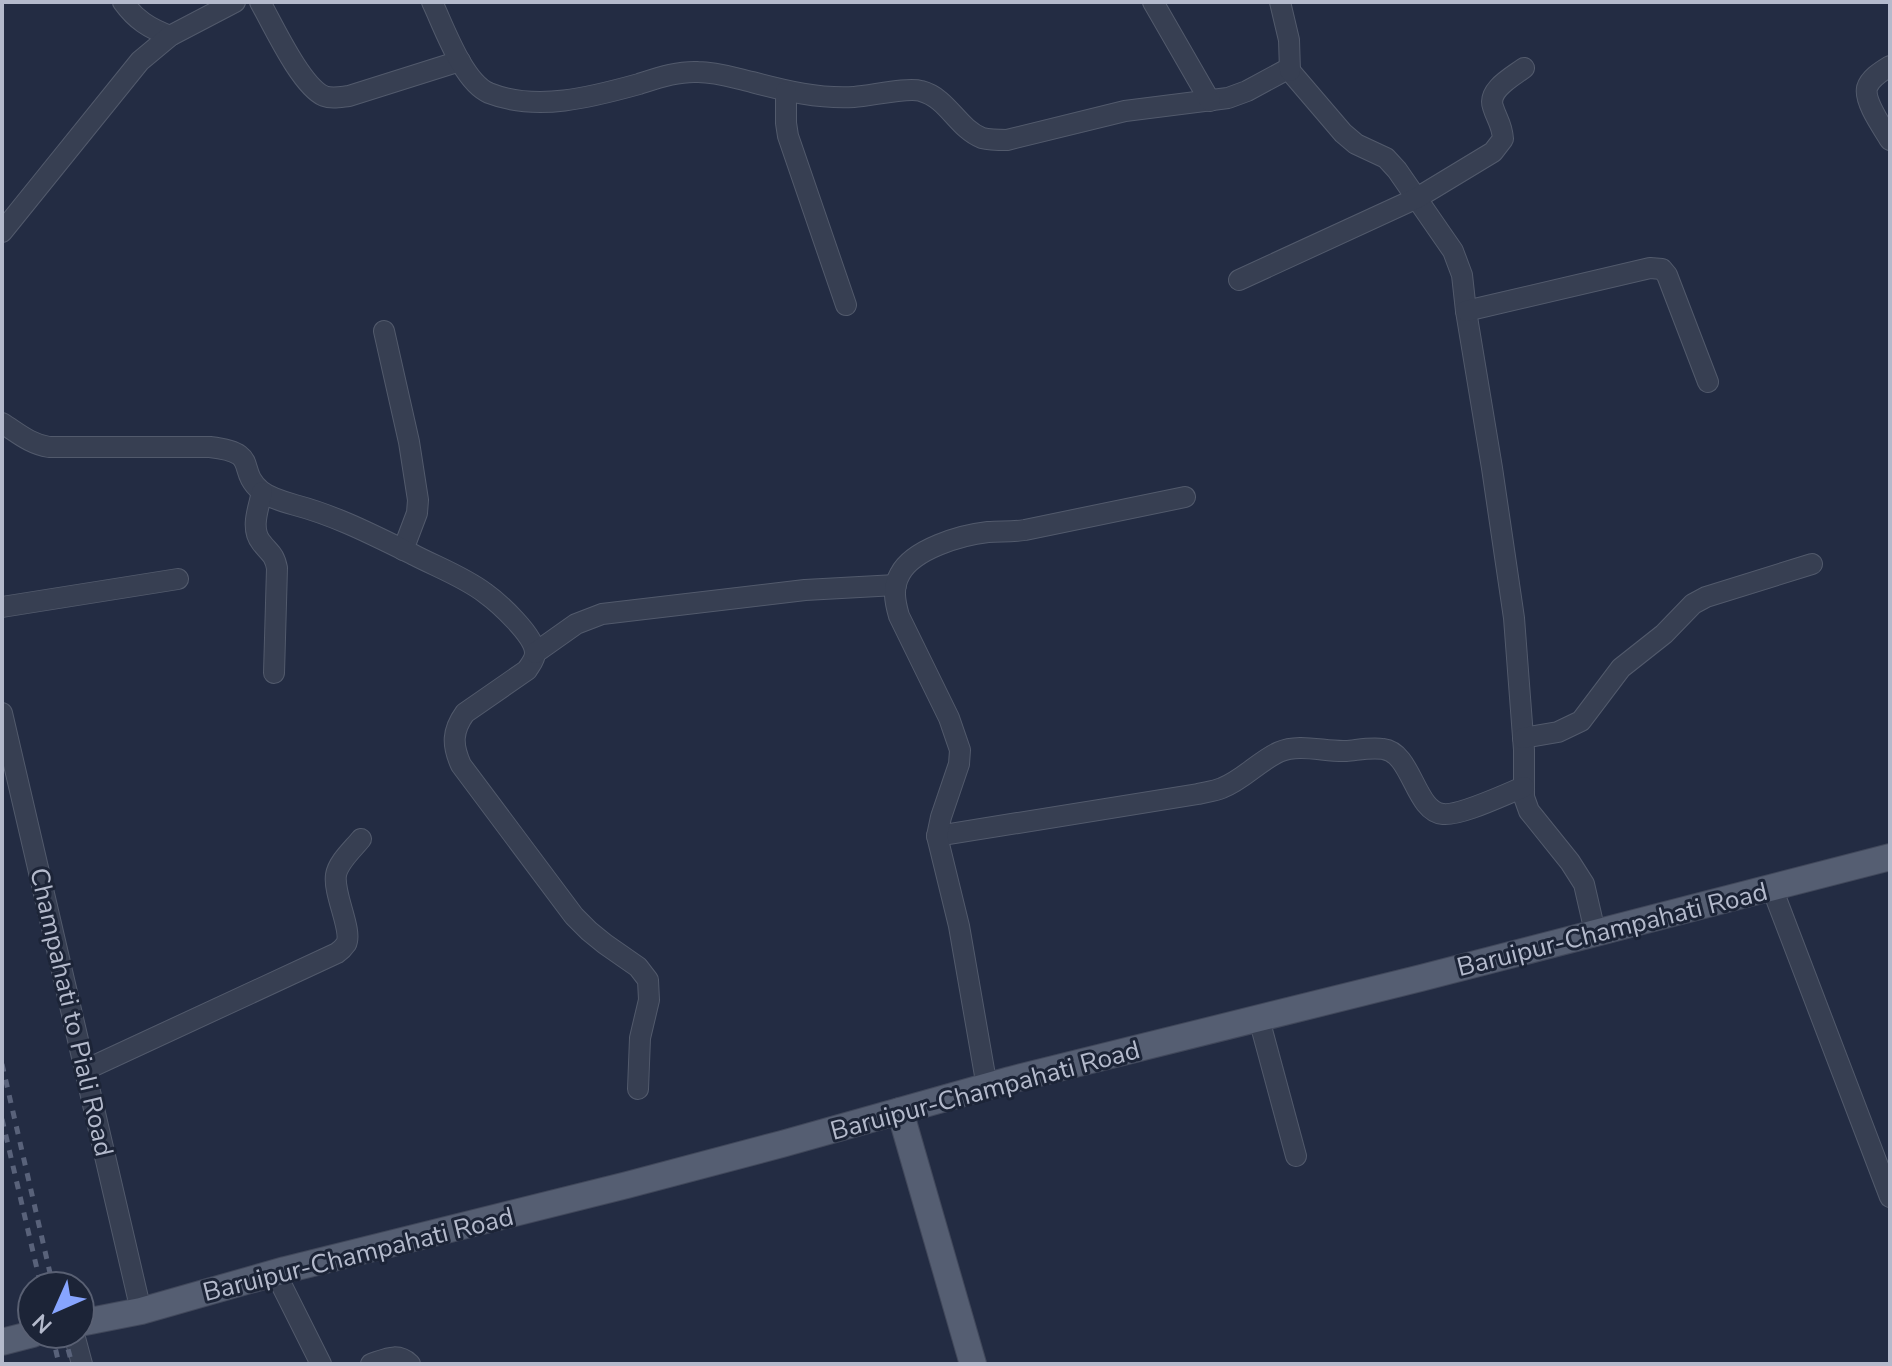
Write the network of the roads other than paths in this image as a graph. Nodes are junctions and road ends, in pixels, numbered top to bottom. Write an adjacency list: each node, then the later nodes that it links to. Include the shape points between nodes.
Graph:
1 (123, 2): 7 (street, via 144,25)
2 (235, 2): 7 (street)
3 (260, 2): 8 (street, via 304,78 332,98)
4 (1153, 2): 13 (street)
5 (1280, 2): 11 (street)
6 (440, 5): 8 (street)
7 (170, 36): 16 (street, via 140,61)
8 (460, 61): 12 (street, via 488,92 524,101 561,101 698,72)
9 (1890, 66): 14 (street, via 1867,88)
10 (1524, 68): 15 (street, via 1492,99 1503,127 1500,144)
11 (1290, 71): 13 (street); 15 (street, via 1343,133 1386,158)
12 (786, 91): 13 (street, via 853,97 916,89 932,94 970,131 990,140 1125,111); 18 (street, via 788,136)
13 (1210, 101)
14 (1890, 140)
15 (1417, 198): 17 (street); 19 (street, via 1453,251)
16 (2, 232)
17 (1239, 280)
18 (846, 305)
19 (1466, 311): 21 (street, via 1662,269); 33 (street, via 1514,618)
20 (384, 331): 25 (street, via 418,500)
21 (1708, 382)
22 (2, 423): 23 (street, via 25,440 49,447 226,449 245,460)
23 (262, 492): 25 (street, via 336,517); 31 (street, via 256,533 277,568)
24 (1185, 497): 28 (street, via 1025,530 960,537 914,558)
25 (403, 550): 30 (street, via 483,591 519,625)
26 (1812, 564): 33 (street, via 1693,604 1621,668 1581,721 1558,732)
27 (178, 579): 29 (street)
28 (896, 585): 30 (street, via 602,614 576,624); 35 (street, via 899,616 960,750)
29 (2, 607)
30 (535, 653): 43 (street, via 527,670 465,713 454,749 574,916 648,980)
31 (274, 673)
32 (2, 713): 41 (street, Champahati to Piali Road)
33 (1523, 738): 34 (street)
34 (1524, 787): 35 (street, via 1445,815 1428,806 1391,750 1292,748 1223,788); 39 (street, via 1529,811 1584,884)
35 (937, 836): 42 (street)
36 (361, 839): 41 (street, via 336,874 348,937 337,953)
37 (1890, 857): 38 (main road, Baruipur-Champahati Road)
38 (1772, 888): 39 (main road, Baruipur-Champahati Road); 46 (street)
39 (1595, 932): 40 (main road, Baruipur-Champahati Road)
40 (1259, 1019): 42 (main road, Baruipur-Champahati Road); 45 (street)
41 (85, 1070): 49 (street, Champahati to Piali Road)
42 (987, 1087): 44 (main road, Baruipur-Champahati Road)
43 (638, 1089)
44 (900, 1111): 48 (main road, Baruipur-Champahati Road); 54 (main road)
45 (1296, 1156)
46 (1883, 1161): 47 (street)
47 (1890, 1197)
48 (275, 1272): 49 (main road, Baruipur-Champahati Road); 51 (street)
49 (141, 1311): 50 (main road, Baruipur-Champahati Road)
50 (96, 1320)
51 (321, 1364)
52 (371, 1364): 53 (street, via 400,1357)
53 (410, 1364)
54 (973, 1364)

